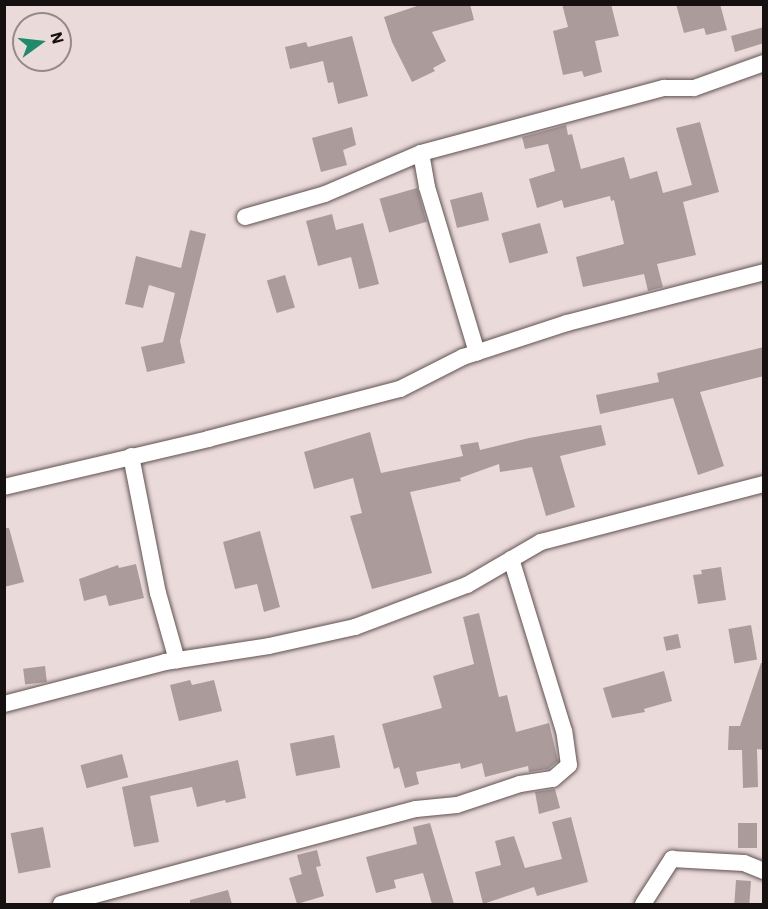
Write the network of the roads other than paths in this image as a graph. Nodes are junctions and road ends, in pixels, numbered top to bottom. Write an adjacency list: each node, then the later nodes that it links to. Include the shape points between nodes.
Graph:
1 (764, 63): 2 (street, via 694,88 664,88)
2 (421, 153): 3 (street, via 325,194); 5 (street, via 427,188)
3 (245, 217)
4 (764, 272): 5 (street, via 567,323)
5 (477, 353): 6 (street, via 400,389)
6 (131, 456): 8 (street); 10 (street, via 158,593)
7 (764, 484): 9 (street, via 541,542)
8 (4, 487)
9 (511, 559): 10 (street, via 467,585 355,627 269,646); 13 (street, via 564,731 569,765 553,779 520,784 457,805 416,809)
10 (177, 660): 11 (street)
11 (4, 704)
12 (764, 871): 14 (street, via 744,863 672,859)
13 (61, 904)
14 (643, 904)

